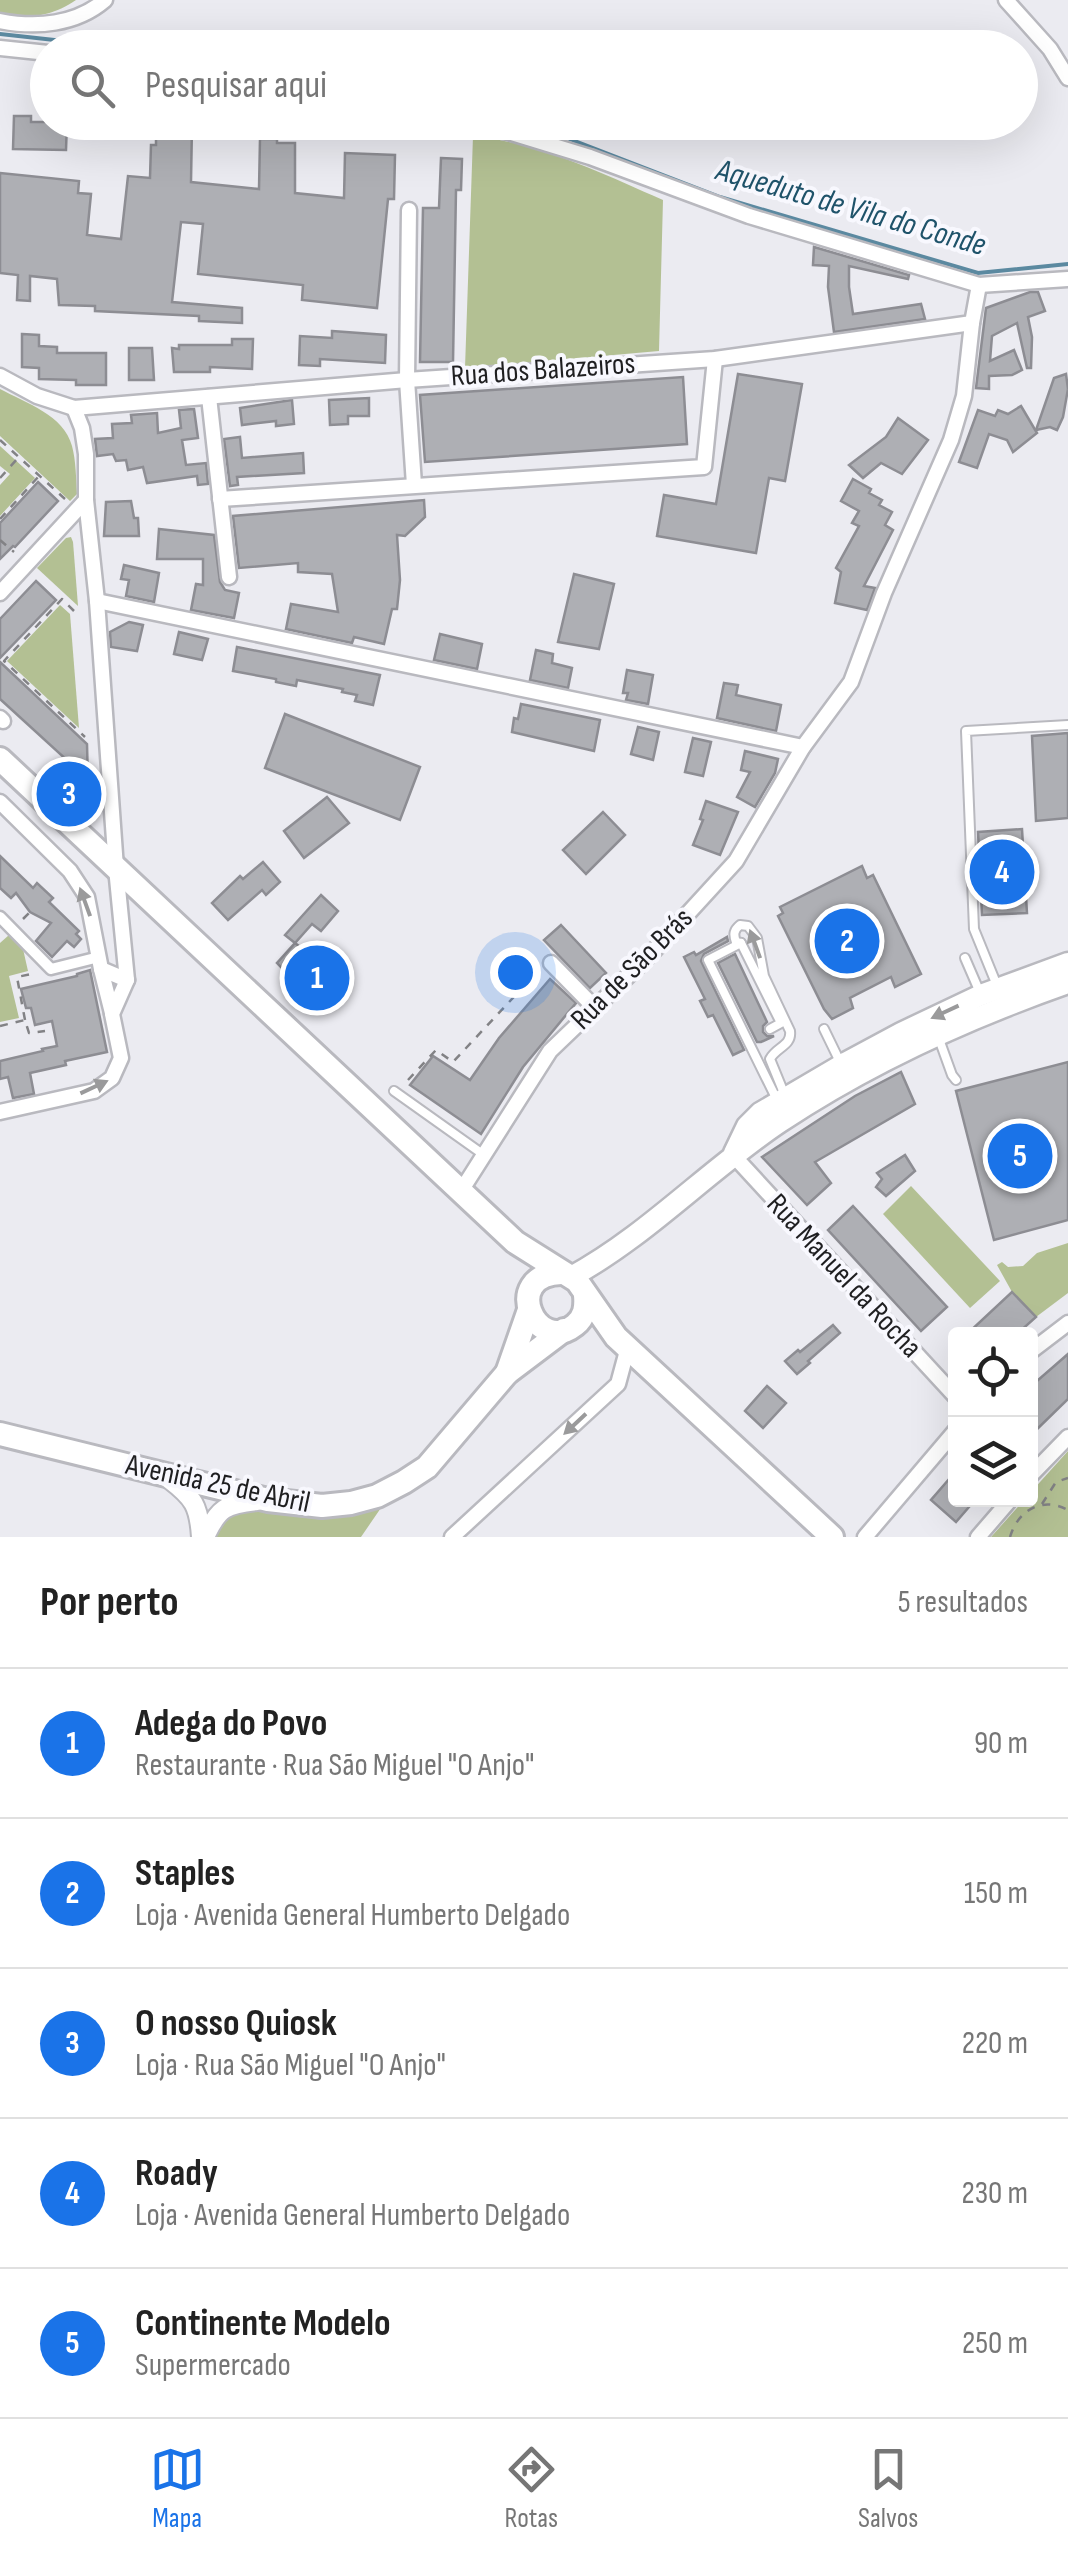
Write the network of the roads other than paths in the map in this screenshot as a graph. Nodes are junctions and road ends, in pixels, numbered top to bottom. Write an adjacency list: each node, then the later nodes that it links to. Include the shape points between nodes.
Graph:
1 (105, 0): 3 (street, via 45,26)
2 (1006, 0): 4 (street)
3 (0, 21)
4 (1033, 30)
5 (1038, 36): 8 (street)
6 (0, 48): 7 (street)
7 (30, 50)
8 (1068, 78)
9 (534, 140): 12 (street, via 749,216)
10 (409, 210): 16 (street)
11 (1068, 279): 12 (street)
12 (979, 285): 13 (street)
13 (972, 323): 14 (street, Rua dos Balazeiros); 26 (street, Rua de São Brás, via 964,396 951,440 851,682)
14 (715, 359): 16 (street, Rua dos Balazeiros); 19 (street, via 704,467)
15 (0, 376): 18 (street)
16 (407, 380): 17 (street, Rua dos Balazeiros); 19 (street)
17 (209, 397): 18 (street, Rua dos Balazeiros); 20 (street)
18 (74, 408): 21 (street, via 86,454)
19 (414, 486): 20 (street)
20 (220, 499): 22 (street)
21 (86, 500): 23 (street); 24 (street)
22 (229, 577)
23 (0, 593)
24 (97, 601): 26 (street); 29 (street)
25 (1068, 725): 40 (lane, via 966,731 974,929)
26 (803, 746): 43 (street, Rua de São Brás, via 736,861)
27 (0, 759): 29 (main road)
28 (0, 802): 33 (street, one-way to 28, via 87,896)
29 (116, 868): 36 (street); 57 (main road)
30 (0, 917): 33 (street, via 51,969)
31 (741, 943): 38 (lane); 42 (lane, via 708,960); 53 (lane, one-way to 31, via 770,1059 790,1031 748,926 735,929)
32 (965, 958): 40 (lane)
33 (100, 963): 36 (street); 44 (street)
34 (1068, 963): 40 (main road)
35 (546, 965): 43 (street)
36 (127, 980): 44 (street)
37 (1068, 982): 48 (main road)
38 (763, 986): 39 (lane); 45 (lane, via 781,1023)
39 (752, 992)
40 (989, 992): 50 (main road, one-way to 50)
41 (740, 998): 42 (lane)
42 (729, 1003): 49 (lane)
43 (596, 1008): 55 (street, Rua de São Brás, via 550,1051)
44 (112, 1014): 54 (street, one-way to 44, via 94,1091 112,1078 121,1058)
45 (770, 1029)
46 (824, 1029): 50 (lane)
47 (758, 1035): 49 (lane)
48 (938, 1035): 51 (lane); 56 (main road, via 796,1112)
49 (747, 1040): 53 (lane)
50 (842, 1066): 53 (main road)
51 (956, 1080)
52 (394, 1091): 55 (lane)
53 (782, 1100): 56 (main road, via 747,1126)
54 (0, 1112)
55 (484, 1155): 57 (street, Rua de São Brás)
56 (733, 1155): 59 (main road); 66 (street, Rua Manuel da Rocha)
57 (461, 1191): 58 (main road)
58 (515, 1242): 59 (main road); 60 (main road)
59 (575, 1284): 60 (main road, via 552,1274 536,1282); 62 (main road, via 584,1312); 63 (main road)
60 (528, 1304): 62 (main road, via 546,1330); 65 (main road, Avenida 25 de Abril)
61 (1067, 1327): 64 (street)
62 (569, 1328): 63 (main road); 65 (main road, Avenida 25 de Abril)
63 (622, 1342): 75 (street, one-way to 75, via 618,1384); 76 (main road)
64 (1038, 1347)
65 (507, 1374): 72 (main road, Avenida 25 de Abril, via 426,1467 404,1482 351,1503)
66 (948, 1388)
67 (0, 1434): 71 (main road, Avenida 25 de Abril)
68 (1068, 1437): 70 (street)
69 (948, 1439): 77 (street)
70 (1038, 1468)
71 (164, 1476): 72 (main road, Avenida 25 de Abril); 74 (street, via 193,1500)
72 (268, 1500): 74 (street, via 222,1510)
73 (1004, 1507): 78 (street)
74 (203, 1537)
75 (452, 1537)
76 (832, 1537)
77 (865, 1537)
78 (978, 1537)

